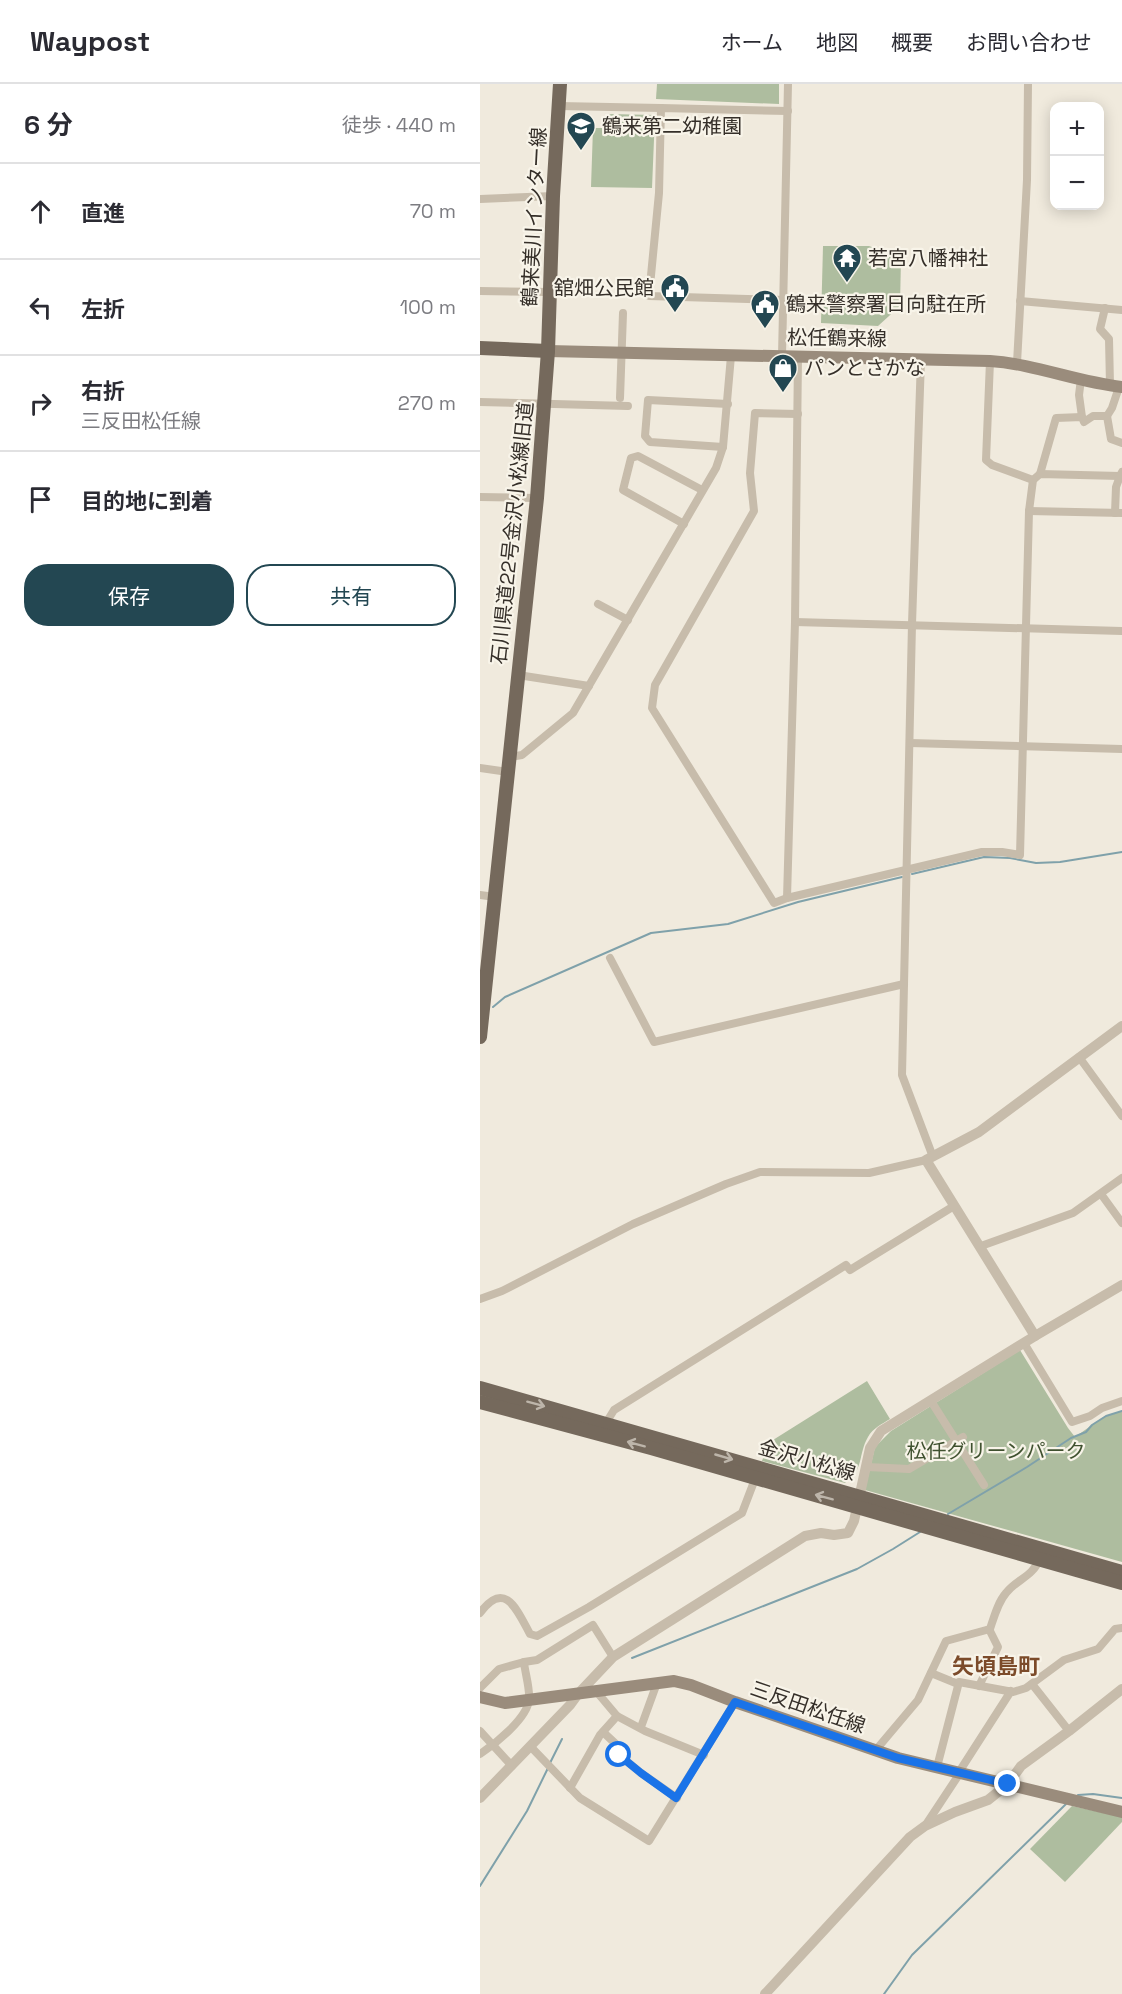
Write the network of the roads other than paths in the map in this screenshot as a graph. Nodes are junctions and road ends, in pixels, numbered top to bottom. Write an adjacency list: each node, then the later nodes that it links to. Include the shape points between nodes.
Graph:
1 (560, 84): 4 (main road, 鶴来美川インター線)
2 (788, 84): 6 (street)
3 (1028, 84): 12 (street)
4 (559, 106): 5 (street); 7 (main road, 鶴来美川インター線)
5 (661, 108): 6 (street); 11 (street, via 659,193 649,296)
6 (788, 111): 11 (street)
7 (553, 196): 8 (street); 10 (main road, 鶴来美川インター線)
8 (480, 199)
9 (480, 291): 10 (street)
10 (550, 292): 17 (main road, 鶴来美川インター線)
11 (783, 300): 20 (street)
12 (1020, 301): 13 (street); 24 (street)
13 (1105, 308): 14 (street); 26 (street, via 1100,329 1109,339)
14 (1122, 310)
15 (623, 313): 18 (street)
16 (480, 348): 17 (main road)
17 (548, 351): 18 (main road, 松任鶴来線); 29 (main road, 石川県道22号金沢小松線旧道)
18 (622, 352): 19 (main road, 松任鶴来線); 27 (street)
19 (731, 356): 20 (main road, 松任鶴来線); 30 (street)
20 (782, 356): 21 (main road, 松任鶴来線)
21 (798, 356): 22 (main road, 松任鶴来線); 32 (street)
22 (921, 359): 23 (main road, 松任鶴来線); 48 (street)
23 (990, 361): 24 (main road, 松任鶴来線); 38 (street, via 986,460)
24 (1017, 363): 25 (main road, 松任鶴来線)
25 (1081, 379): 26 (main road, 松任鶴来線); 34 (street)
26 (1117, 386): 33 (street)
27 (620, 398)
28 (480, 402): 29 (street)
29 (544, 403): 31 (street); 41 (main road, 石川県道22号金沢小松線旧道)
30 (728, 404): 36 (street); 36 (street, via 648,400 645,436 650,442)
31 (628, 406)
32 (798, 414): 47 (street); 62 (street, via 755,413 750,473 754,512 654,685 652,708 774,903)
33 (1107, 416): 34 (street, via 1093,416 1084,422); 35 (street, via 1111,439)
34 (1082, 417): 38 (street, via 1056,418)
35 (1122, 442)
36 (723, 447): 39 (street)
37 (1121, 474): 38 (street); 43 (street, via 1116,487)
38 (1036, 477): 42 (street)
39 (702, 490): 44 (street); 44 (street, via 638,456 631,458 623,490)
40 (480, 497): 41 (street)
41 (537, 498): 51 (main road, 石川県道22号金沢小松線旧道)
42 (1029, 511): 43 (street); 49 (street)
43 (1118, 513)
44 (684, 524): 46 (street)
45 (598, 604): 46 (street)
46 (628, 620): 52 (street)
47 (795, 622): 48 (street); 62 (street)
48 (912, 624): 49 (street); 53 (street)
49 (1026, 629): 50 (street); 54 (street)
50 (1122, 631)
51 (518, 675): 52 (street); 56 (main road, 石川県道22号金沢小松線旧道)
52 (588, 686): 56 (street, via 573,713 522,755)
53 (910, 743): 54 (street); 59 (street)
54 (1024, 747): 55 (street); 59 (street, via 1020,855 982,852)
55 (1122, 749)
56 (510, 757): 58 (main road, 石川県道22号金沢小松線旧道)
57 (480, 768): 58 (street)
58 (508, 772): 61 (main road, 石川県道22号金沢小松線旧道)
59 (908, 868): 62 (street); 64 (street)
60 (480, 895): 61 (street)
61 (495, 897): 66 (main road, 石川県道22号金沢小松線旧道)
62 (787, 898)
63 (610, 958): 64 (street, via 654,1042)
64 (904, 984): 69 (street, via 902,1075)
65 (1122, 1026): 67 (street)
66 (480, 1037)
67 (1080, 1057): 68 (street); 69 (street, via 979,1131)
68 (1122, 1116)
69 (930, 1158): 72 (street); 76 (street, via 869,1173 760,1172 633,1224)
70 (1122, 1178): 71 (street)
71 (1101, 1194): 73 (street); 74 (street, via 1073,1213)
72 (954, 1206): 74 (street); 83 (street, via 850,1270 846,1265 614,1410)
73 (1122, 1223)
74 (981, 1246): 77 (street)
75 (1122, 1285): 77 (street)
76 (480, 1299)
77 (1035, 1336): 78 (street)
78 (1024, 1343): 80 (street); 81 (street, via 1072,1422)
79 (480, 1388): 83 (main road, 金沢小松線, one-way to 83)
80 (930, 1401): 84 (street); 85 (street, via 881,1431 870,1448)
81 (1122, 1401)
82 (480, 1402): 86 (main road, 金沢小松線, one-way to 82)
83 (606, 1423): 88 (main road, 金沢小松線, one-way to 88)
84 (960, 1439): 85 (street, via 909,1469); 87 (street)
85 (867, 1467): 88 (street)
86 (755, 1479): 88 (main road, 金沢小松線, one-way to 86); 92 (street, via 742,1513 537,1636 530,1634 515,1606 506,1598 487,1603)
87 (984, 1485)
88 (858, 1501): 89 (main road, 金沢小松線); 90 (main road, 金沢小松線); 95 (street, via 848,1533 805,1536)
89 (1040, 1558): 91 (main road, 金沢小松線); 93 (street, via 1036,1569 1006,1593)
90 (1122, 1572)
91 (1122, 1583)
92 (480, 1613)
93 (989, 1629): 97 (street, via 946,1641); 101 (street, via 998,1647)
94 (1122, 1629): 100 (street, via 1116,1629 1098,1649 1064,1660)
95 (613, 1657): 96 (street, via 593,1625 537,1660); 106 (street)
96 (524, 1662): 102 (street, via 499,1669); 108 (street)
97 (931, 1673): 99 (street); 117 (street, via 918,1700)
98 (657, 1683): 104 (main road, 三反田松任線); 109 (main road, 三反田松任線, via 691,1685); 111 (street)
99 (958, 1684): 101 (street); 121 (street)
100 (1032, 1684): 105 (street); 113 (street)
101 (979, 1686): 105 (street)
102 (480, 1688)
103 (1122, 1689): 113 (street)
104 (596, 1691): 106 (main road, 三反田松任線); 110 (street)
105 (1011, 1691): 122 (street)
106 (578, 1694): 108 (main road, 三反田松任線); 116 (street)
107 (480, 1697): 108 (main road, 三反田松任線, via 505,1703)
108 (529, 1700): 115 (street, via 522,1716)
109 (735, 1702): 117 (main road, 三反田松任線); 119 (street)
110 (617, 1716): 111 (street); 114 (street)
111 (640, 1727): 119 (street)
112 (480, 1731): 115 (street)
113 (1070, 1731): 123 (street, via 1021,1766)
114 (603, 1732): 124 (street); 126 (street, via 618,1746 619,1755)
115 (493, 1746): 118 (street); 120 (street)
116 (531, 1748): 120 (street); 124 (street)
117 (875, 1751): 121 (main road, 三反田松任線)
118 (480, 1754)
119 (704, 1755): 126 (street)
120 (512, 1766): 125 (street)
121 (937, 1767): 122 (main road, 三反田松任線)
122 (960, 1773): 123 (main road, 三反田松任線); 128 (street)
123 (1008, 1784): 127 (main road, 三反田松任線); 128 (street, via 988,1800)
124 (570, 1788): 126 (street, via 649,1841)
125 (482, 1793)
126 (676, 1798)
127 (1122, 1812)
128 (925, 1826): 129 (street, via 910,1837)
129 (765, 1994)

